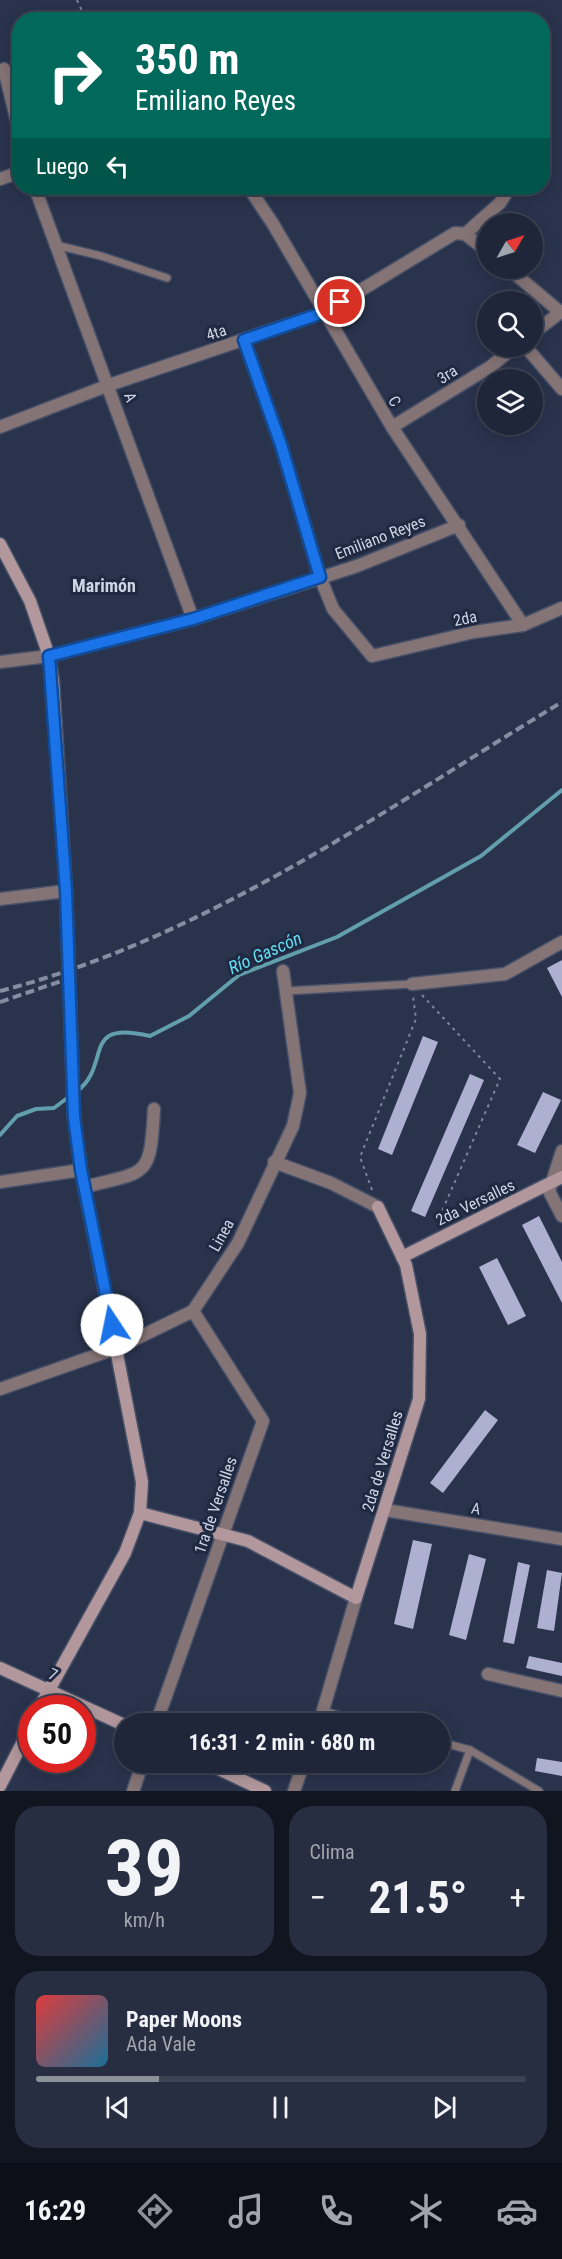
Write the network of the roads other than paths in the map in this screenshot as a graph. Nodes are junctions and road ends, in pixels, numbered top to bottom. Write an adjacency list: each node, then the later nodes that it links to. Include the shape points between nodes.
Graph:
1 (4, 69): 2 (street)
2 (12, 102)
3 (38, 195): 8 (street, A)
4 (253, 195): 12 (street, C)
5 (505, 195): 6 (street)
6 (465, 234): 7 (street); 12 (street, 4ta, via 446,237)
7 (477, 243)
8 (56, 245): 9 (lane); 17 (street, A)
9 (167, 278)
10 (522, 279): 11 (street)
11 (561, 311): 13 (street)
12 (325, 312): 14 (street, 4ta); 20 (street, C)
13 (543, 325)
14 (244, 340): 17 (street, 4ta); 23 (street, via 281,445)
15 (502, 357): 20 (street, 3ra)
16 (534, 357): 18 (street)
17 (109, 385): 19 (street, 4ta); 25 (street, A)
18 (562, 389)
19 (0, 427)
20 (392, 427): 21 (street, C)
21 (459, 525): 23 (street, Emiliano Reyes); 26 (street, C)
22 (0, 544): 27 (main road, via 30,601)
23 (320, 577): 25 (street, Emiliano Reyes); 26 (street, 2da, via 333,609 372,656 474,632)
24 (562, 608): 26 (street, 2da)
25 (193, 619): 27 (street, Emiliano Reyes)
26 (524, 625)
27 (49, 656): 28 (street, Emiliano Reyes); 29 (main road)
28 (0, 662)
29 (66, 891): 30 (street); 38 (main road, via 74,1117)
30 (0, 898)
31 (562, 942): 33 (street, via 505,974)
32 (283, 971): 34 (street, Linea)
33 (412, 984): 34 (lane)
34 (285, 991): 37 (street, Linea, via 300,1094 293,1126)
35 (154, 1109): 41 (street, via 148,1162 137,1174)
36 (562, 1151): 39 (street)
37 (274, 1162): 42 (street); 45 (street, Linea, via 238,1243)
38 (81, 1170): 40 (street); 41 (main road)
39 (556, 1180): 43 (street, via 549,1191); 44 (main road, 2da Versalles)
40 (0, 1182)
41 (84, 1187): 46 (main road)
42 (378, 1206): 44 (main road, 2da de Versalles)
43 (562, 1216)
44 (402, 1257): 48 (main road, 2da de Versalles, via 420,1334 419,1399)
45 (193, 1311): 46 (street); 50 (street, 1ra de Versalles, via 263,1421)
46 (117, 1348): 47 (street); 49 (main road, via 142,1482)
47 (0, 1389)
48 (385, 1510): 51 (street, A); 52 (main road, 2da de Versalles)
49 (140, 1513): 50 (main road); 55 (main road, via 124,1553)
50 (223, 1535): 52 (main road, via 248,1541); 59 (street, 1ra de Versalles)
51 (562, 1539)
52 (356, 1598): 58 (street, 2da de Versalles)
53 (0, 1668): 55 (main road, 7)
54 (488, 1674): 56 (street)
55 (49, 1690): 57 (main road); 61 (main road, 7)
56 (562, 1691)
57 (46, 1695)
58 (323, 1711): 60 (lane)
59 (160, 1713)
60 (330, 1713)
61 (114, 1720)
62 (450, 1745): 63 (lane)
63 (470, 1750): 72 (lane); 73 (lane)
64 (18, 1751): 68 (main road)
65 (139, 1773): 69 (street)
66 (227, 1773): 70 (main road)
67 (300, 1773): 71 (street)
68 (0, 1786)
69 (133, 1791)
70 (265, 1791)
71 (294, 1791)
72 (455, 1791)
73 (539, 1791)

